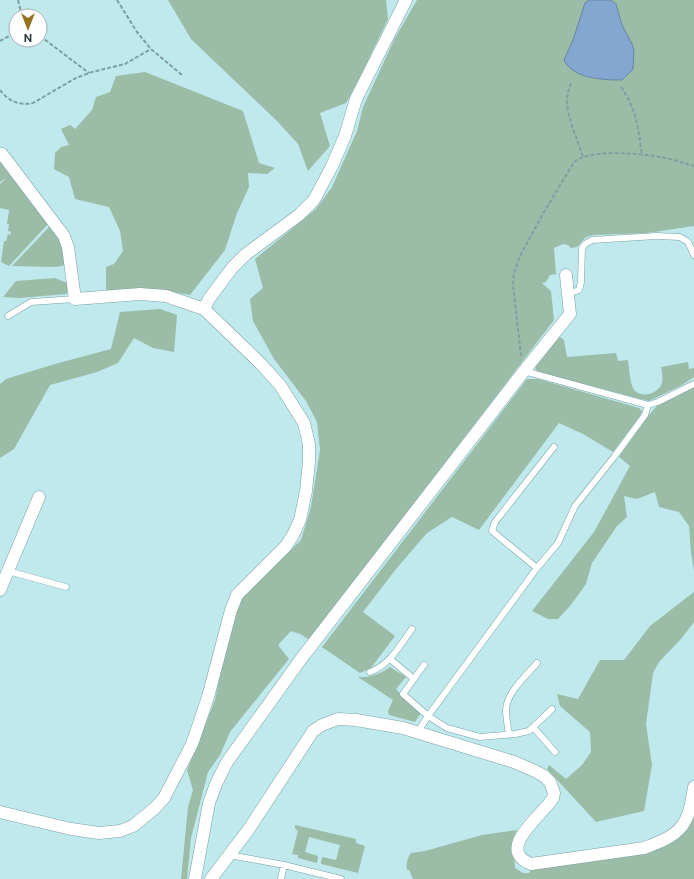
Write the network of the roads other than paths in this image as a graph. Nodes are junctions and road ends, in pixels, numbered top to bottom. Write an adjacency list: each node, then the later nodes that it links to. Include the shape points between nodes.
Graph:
1 (406, 0): 7 (street, via 356,99 345,136 314,200 299,215 246,254 232,268)
2 (2, 154): 6 (street, via 64,236 68,247)
3 (694, 255): 5 (lane, via 688,242 680,237 592,240 582,248 579,290)
4 (566, 275): 5 (street)
5 (568, 294): 9 (street, via 570,314)
6 (75, 299): 7 (street, via 140,294 166,296); 8 (lane, via 31,302)
7 (204, 309): 30 (street, via 280,385 304,423 309,444 309,462 306,491 294,535 237,595 192,744 164,798 155,808 133,826 105,833 89,833)
8 (8, 316)
9 (524, 372): 11 (lane); 33 (street, via 301,659 227,762 209,803)
10 (694, 384): 11 (lane)
11 (648, 405): 14 (lane, via 645,415 575,506 558,543)
12 (554, 447): 14 (lane, via 495,522 492,531)
13 (39, 496): 15 (street)
14 (538, 568): 24 (lane)
15 (3, 581): 16 (lane)
16 (66, 587)
17 (412, 629): 18 (lane)
18 (390, 659): 21 (lane); 22 (lane)
19 (537, 663): 27 (lane, via 512,692 507,702)
20 (424, 665): 22 (lane)
21 (370, 672)
22 (414, 679): 24 (lane, via 403,694)
23 (552, 709): 25 (lane)
24 (428, 716): 26 (lane); 27 (lane, via 447,728 480,737)
25 (533, 727): 27 (lane, via 529,731); 28 (lane)
26 (417, 733): 29 (street, via 514,762 540,773 550,782 553,798 524,833 517,846 521,858 531,864 644,848 666,839 680,829 688,814); 31 (street, via 356,720 338,719 322,726 313,732)
27 (509, 735)
28 (555, 752)
29 (694, 787)
30 (0, 812)
31 (229, 855): 32 (lane); 34 (street)
32 (284, 865): 35 (lane); 36 (lane)
33 (195, 879)
34 (211, 879)
35 (281, 879)
36 (341, 879)

